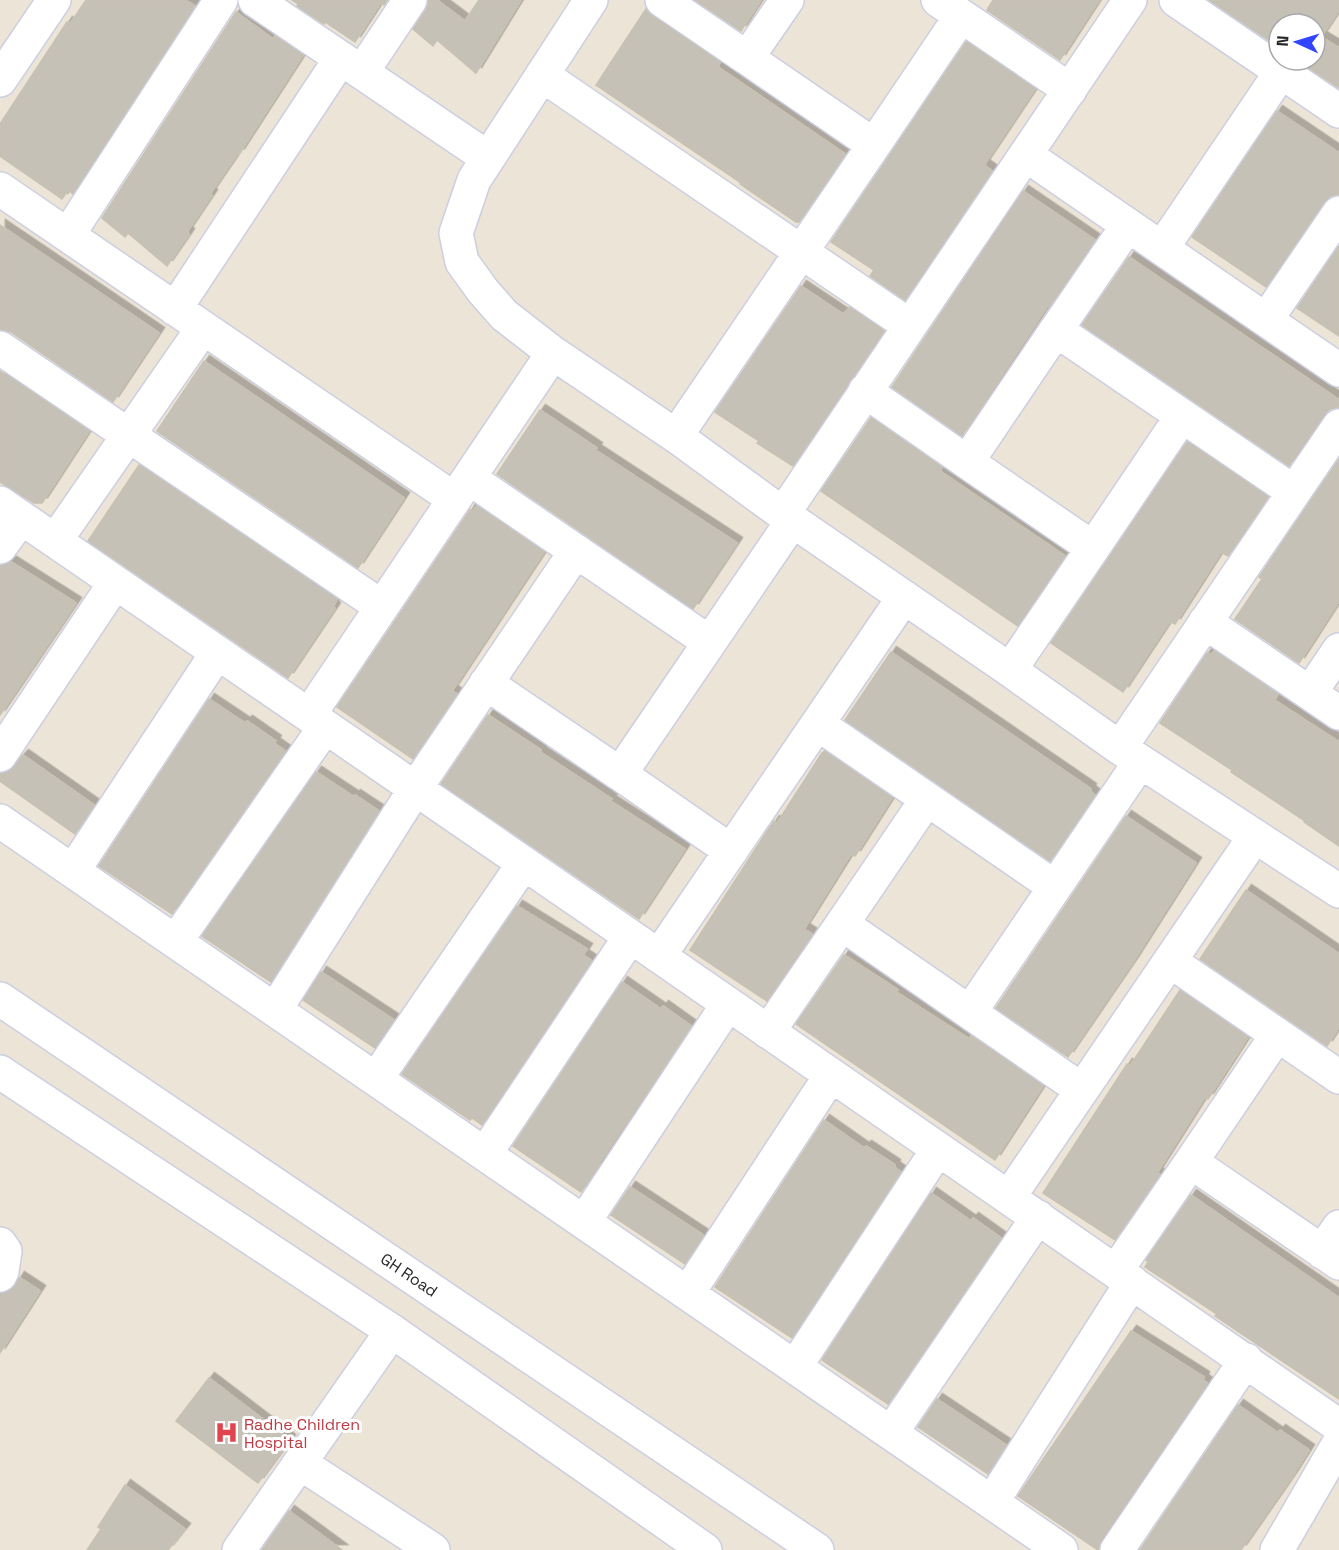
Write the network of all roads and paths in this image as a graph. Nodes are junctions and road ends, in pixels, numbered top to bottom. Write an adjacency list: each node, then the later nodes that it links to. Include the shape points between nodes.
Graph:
1 (54, 0): 11 (street)
2 (220, 0): 26 (street)
3 (255, 0): 14 (street)
4 (410, 0): 14 (street)
5 (591, 0): 16 (street)
6 (662, 0): 12 (street)
7 (787, 0): 12 (street)
8 (1130, 0): 18 (street)
9 (1176, 0): 13 (street)
10 (950, 8): 18 (street); 20 (street)
11 (11, 41): 17 (street)
12 (747, 58): 20 (street)
13 (1267, 62)
14 (351, 65): 22 (street); 29 (street)
15 (1281, 72): 19 (street); 27 (street)
16 (542, 75): 22 (street); 28 (street)
17 (0, 80)
18 (1070, 90): 21 (street)
19 (1339, 111)
20 (874, 145): 28 (street)
21 (1026, 154): 25 (street); 31 (street)
22 (488, 158): 35 (street, via 474,180 456,233 462,262 504,315)
23 (0, 189): 26 (street)
24 (1339, 213): 30 (street)
25 (1128, 225): 27 (street); 33 (street)
26 (68, 236): 29 (street)
27 (1162, 248): 30 (street)
28 (801, 252): 31 (street); 41 (street)
29 (175, 309): 32 (street)
30 (1266, 320): 36 (street)
31 (910, 326): 37 (street)
32 (203, 328): 40 (street); 43 (street)
33 (1056, 330): 38 (street); 42 (street)
34 (0, 348): 40 (street)
35 (553, 353): 41 (street); 43 (street)
36 (1339, 370)
37 (865, 392): 42 (street); 46 (street)
38 (1182, 416): 44 (street); 49 (street)
39 (1339, 426): 44 (street)
40 (129, 435): 47 (street); 53 (street)
41 (676, 436): 46 (street)
42 (967, 462): 49 (street)
43 (461, 489): 50 (street); 53 (street)
44 (1294, 492): 54 (street)
45 (11, 510): 47 (street); 48 (street)
46 (788, 517): 52 (street); 55 (street)
47 (55, 541): 51 (street)
48 (0, 547)
49 (1093, 548): 58 (street)
50 (576, 551): 55 (street); 59 (street)
51 (115, 583): 57 (street); 64 (street)
52 (904, 597): 58 (street); 63 (street)
53 (382, 607): 62 (street)
54 (1205, 622): 60 (street); 65 (street)
55 (710, 642): 66 (street)
56 (1339, 650): 60 (street)
57 (218, 653): 62 (street); 73 (street)
58 (1010, 670): 65 (street)
59 (486, 683): 66 (street); 67 (street)
60 (1310, 693): 61 (street)
61 (1339, 713)
62 (317, 721): 67 (street); 78 (street)
63 (818, 724): 68 (street); 71 (street)
64 (0, 755)
65 (1130, 755): 70 (street); 74 (street)
66 (620, 774): 71 (street)
67 (415, 789): 72 (street); 83 (street)
68 (927, 799): 74 (street); 76 (street)
69 (0, 821): 73 (street)
70 (1255, 836): 75 (street); 80 (street)
71 (731, 851): 79 (street)
72 (524, 863): 77 (street); 90 (street)
73 (74, 871): 78 (street)
74 (1055, 887): 84 (street)
75 (1339, 891)
76 (842, 924): 84 (street); 85 (street)
77 (630, 937): 79 (street); 93 (street)
78 (176, 941): 83 (street)
79 (659, 956): 82 (street)
80 (1170, 961): 86 (street); 91 (street)
81 (0, 999): 114 (street, GH Road)
82 (728, 1004): 85 (street); 97 (street)
83 (275, 1010): 90 (street)
84 (970, 1012): 91 (street)
85 (768, 1032): 88 (street)
86 (1277, 1035): 89 (street); 94 (street)
87 (0, 1072): 103 (street)
88 (831, 1075): 92 (street); 102 (street)
89 (1339, 1077)
90 (376, 1079): 93 (street)
91 (1082, 1090): 95 (street)
92 (938, 1149): 95 (street); 105 (street)
93 (485, 1154): 97 (street)
94 (1191, 1162): 99 (street); 101 (street)
95 (1009, 1197): 96 (street)
96 (1038, 1217): 101 (street); 107 (street)
97 (584, 1222): 102 (street)
98 (0, 1244): 100 (street, via 5,1251)
99 (1333, 1248)
100 (0, 1275)
101 (1124, 1276): 104 (street); 110 (street)
102 (688, 1293): 105 (street)
103 (392, 1331): 109 (street); 113 (street)
104 (1246, 1360): 106 (street); 116 (street)
105 (795, 1367): 107 (street)
106 (1339, 1426)
107 (891, 1433): 110 (street)
108 (1339, 1443): 117 (street)
109 (300, 1463): 111 (street); 112 (street)
110 (992, 1502): 115 (street)
111 (239, 1550)
112 (433, 1550)
113 (705, 1550)
114 (817, 1550)
115 (1061, 1550)
116 (1117, 1550)
117 (1277, 1550)

